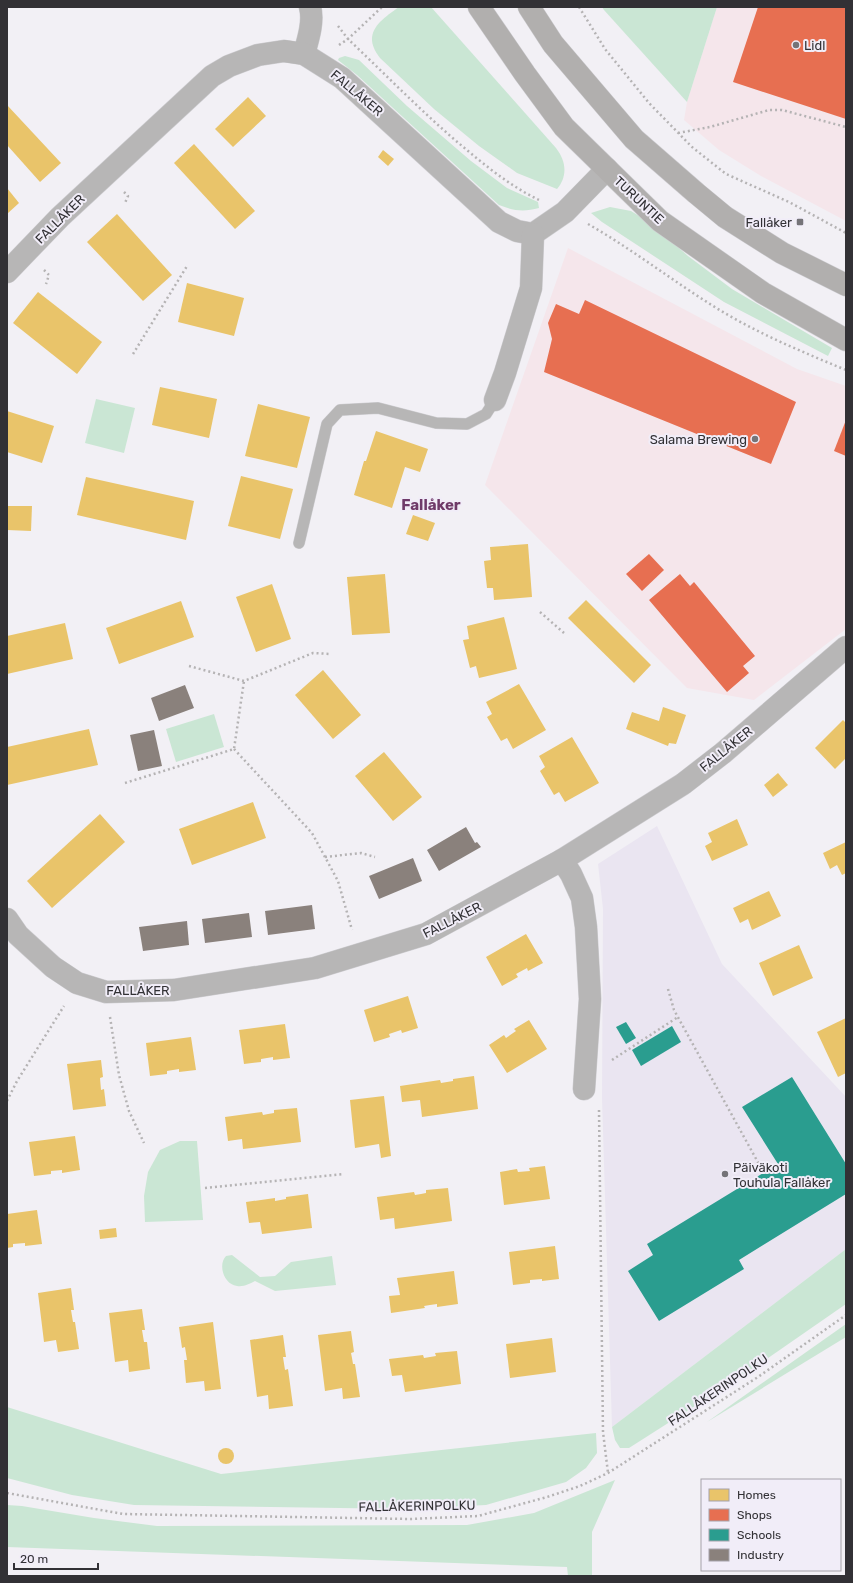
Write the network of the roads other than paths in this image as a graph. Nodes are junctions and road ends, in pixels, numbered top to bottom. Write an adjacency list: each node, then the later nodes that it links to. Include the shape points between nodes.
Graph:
1 (310, 7): 4 (street)
2 (479, 7): 5 (main road, TURUNTIE, via 564,127)
3 (529, 7): 8 (main road, via 553,44 634,138 696,194 725,217 782,253)
4 (306, 47): 6 (street, FALLÅKER, via 499,222 517,231); 7 (street, FALLÅKER, via 258,55 229,66 212,76 60,217)
5 (607, 169): 6 (street, via 565,212); 9 (main road, TURUNTIE, via 660,222 763,293)
6 (533, 234): 10 (street, via 531,288)
7 (7, 272)
8 (846, 285)
9 (846, 340)
10 (495, 400): 11 (lane, via 486,414 467,424 436,423 378,408 340,410 327,424)
11 (300, 543)
12 (846, 647): 13 (street, FALLÅKER, via 723,753 683,784)
13 (562, 860): 14 (street, FALLÅKER, via 426,934 315,968 174,990 106,992 77,983 53,967 18,935); 15 (street, via 582,898 586,927 590,999)
14 (7, 919)
15 (584, 1089)

